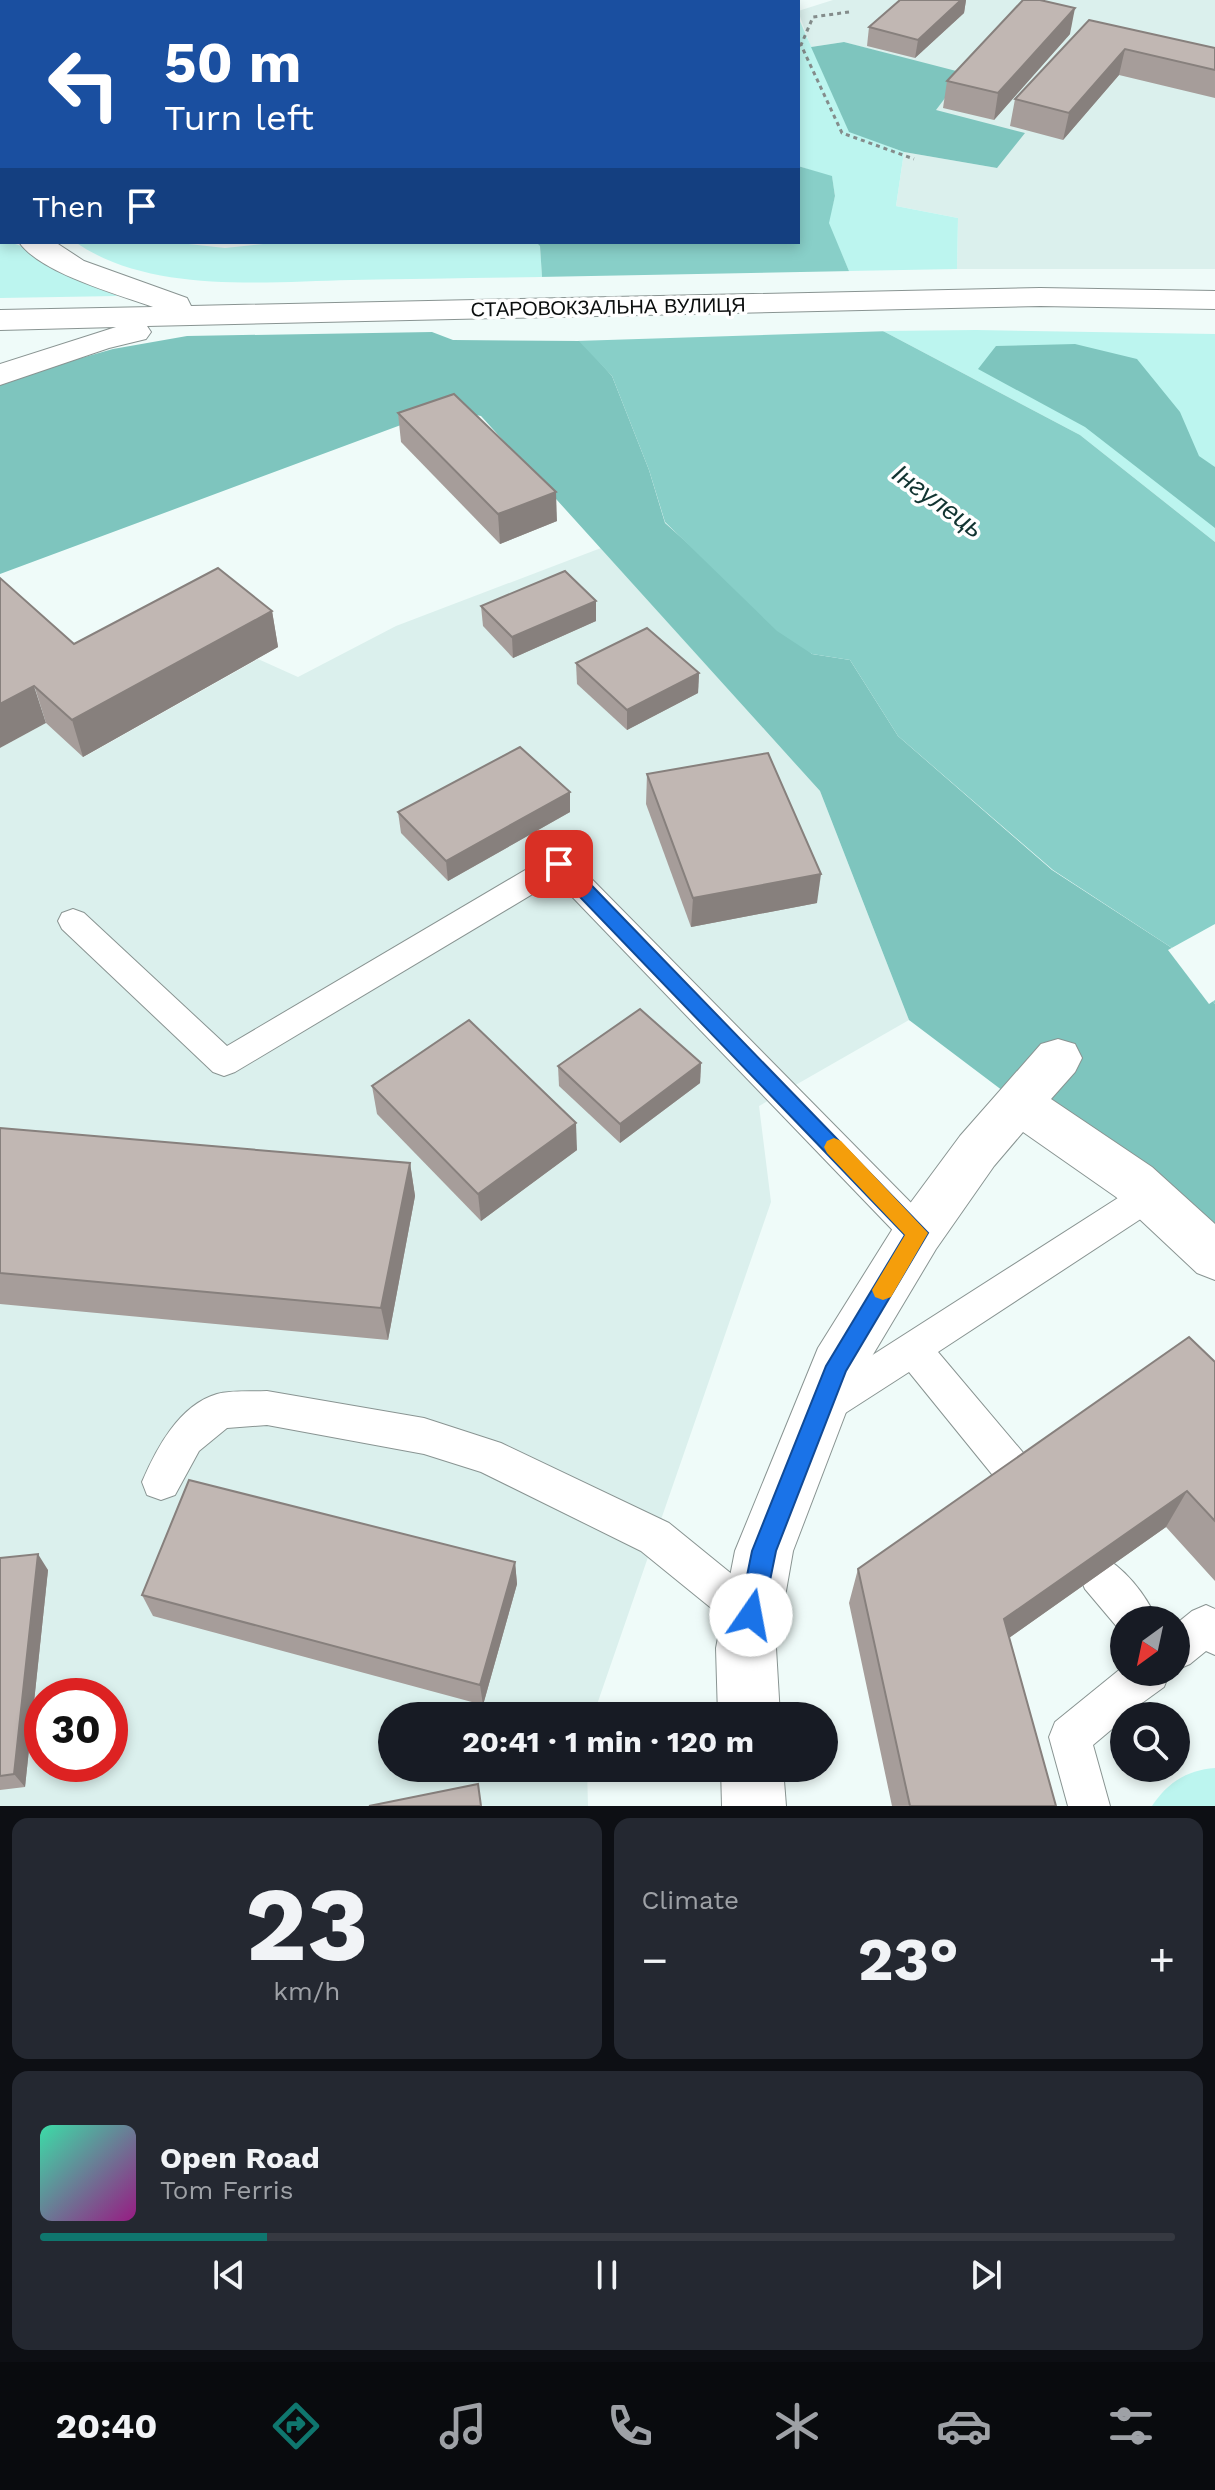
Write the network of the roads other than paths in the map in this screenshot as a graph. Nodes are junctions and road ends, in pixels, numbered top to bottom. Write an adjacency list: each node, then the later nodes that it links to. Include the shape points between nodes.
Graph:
1 (37, 244): 3 (main road, via 73,267)
2 (1215, 300): 3 (main road, СТАРОВОКЗАЛЬНА ВУЛИЦЯ, via 966,299)
3 (205, 315): 4 (main road, СТАРОВОКЗАЛЬНА ВУЛИЦЯ); 5 (main road, via 98,341)
4 (0, 320)
5 (0, 375)
6 (73, 921): 10 (lane, via 224,1063 559,864)
7 (1058, 1058): 8 (main road)
8 (1019, 1103): 9 (main road, via 1113,1166); 10 (main road)
9 (1147, 1197): 11 (main road); 12 (lane)
10 (918, 1233): 13 (main road, via 837,1366)
11 (1215, 1257)
12 (913, 1349): 13 (lane); 14 (lane)
13 (818, 1411): 18 (main road, via 764,1551)
14 (1022, 1481)
15 (161, 1482): 18 (lane, via 186,1438 219,1411 267,1408 424,1436 488,1456 655,1537)
16 (1099, 1575): 17 (lane)
17 (1125, 1606)
18 (751, 1615): 22 (main road, via 746,1648)
19 (1215, 1635): 20 (lane, via 1206,1625)
20 (1190, 1638)
21 (1132, 1686): 25 (lane, via 1070,1737)
22 (748, 1702)
23 (753, 1782): 24 (main road)
24 (754, 1806)
25 (1089, 1806)

